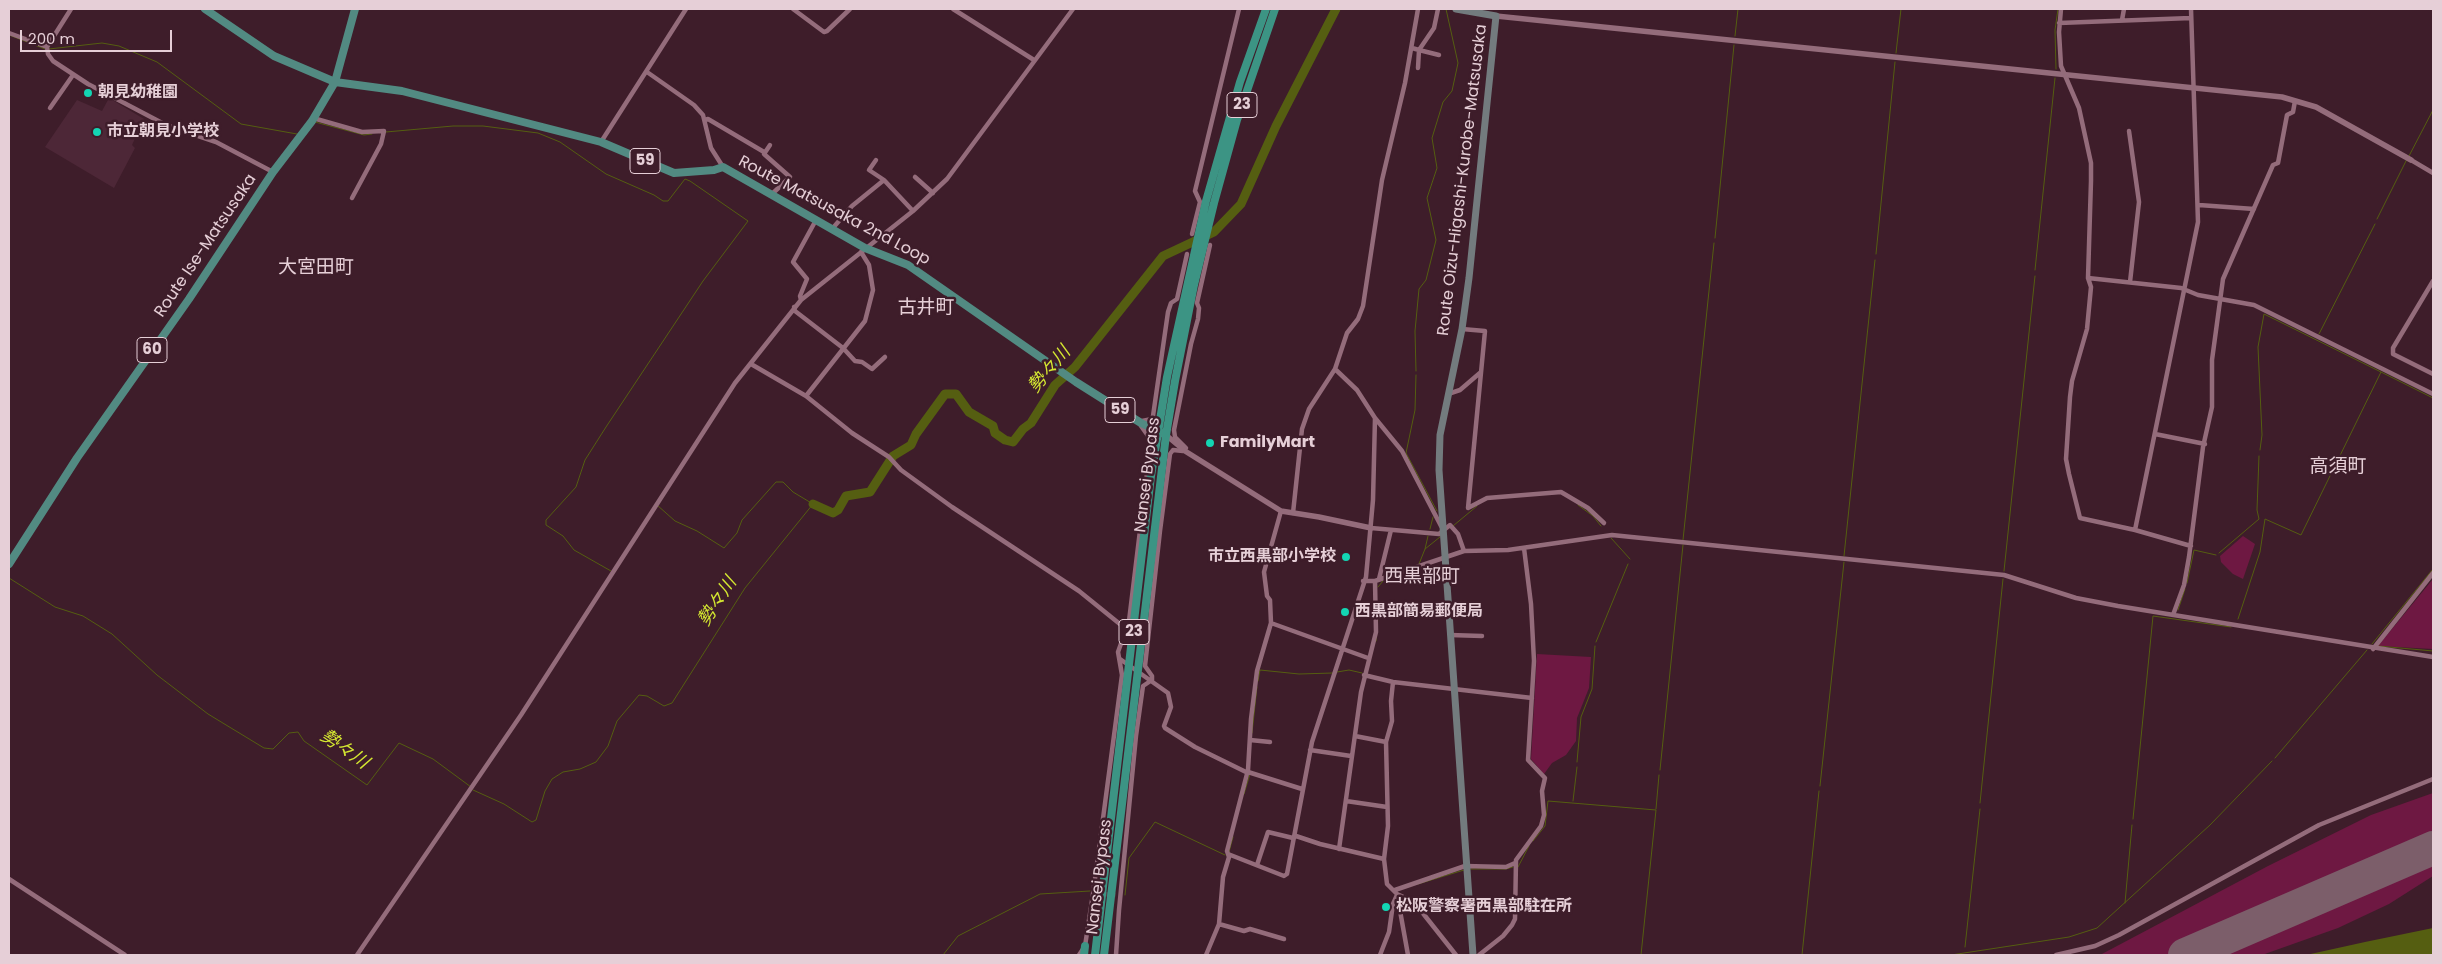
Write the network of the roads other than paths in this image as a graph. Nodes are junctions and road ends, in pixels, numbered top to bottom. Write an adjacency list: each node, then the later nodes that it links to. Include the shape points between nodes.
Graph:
1 (71, 9): 23 (street)
2 (205, 9): 32 (main road, Route Matsusaka 2nd Loop / 59, via 274,56)
3 (354, 9): 32 (main road, Route Ise-Matsusaka / 60)
4 (686, 9): 29 (street)
5 (793, 9): 6 (street, via 824,32)
6 (850, 9)
7 (953, 9): 27 (street)
8 (1073, 9): 27 (street)
9 (1239, 9): 58 (street, via 1195,191 1200,202)
10 (1266, 9): 52 (highway, Nansei Bypass / 23, via 1240,82)
11 (1275, 9): 52 (highway, Nansei Bypass / 23)
12 (1418, 9): 24 (street)
13 (1438, 9): 25 (street, via 1434,28)
14 (1456, 9): 18 (main road, Route Oizu-Higashi-Kurobe-Matsusaka)
15 (2061, 9): 21 (street)
16 (2124, 9): 20 (street)
17 (2191, 9): 19 (street)
18 (1496, 16): 30 (street); 70 (main road, Route Oizu-Higashi-Kurobe-Matsusaka)
19 (2191, 18): 20 (street); 33 (street)
20 (2122, 20): 21 (street)
21 (2059, 23): 30 (street, via 2061,66)
22 (9, 33): 23 (street)
23 (47, 48): 31 (street, via 53,60)
24 (1412, 48): 25 (street); 74 (street, via 1382,180 1363,306 1347,333)
25 (1419, 50): 26 (street); 28 (street)
26 (1439, 55)
27 (1034, 60): 49 (street, via 947,179)
28 (1418, 68)
29 (647, 72): 37 (street, via 694,104); 39 (street)
30 (2066, 75): 33 (street); 62 (street, via 2079,108 2091,163)
31 (73, 76): 35 (street); 45 (street, via 166,125 216,142)
32 (334, 82): 36 (main road, Route Ise-Matsusaka / 60); 39 (main road, Route Matsusaka 2nd Loop / 59, via 402,91)
33 (2195, 88): 34 (street); 53 (street)
34 (2296, 101): 43 (street, via 2316,107); 54 (street, via 2293,112 2287,114 2278,163 2273,165)
35 (50, 108)
36 (314, 118): 45 (main road, Route Ise-Matsusaka / 60); 51 (street, via 362,132 384,133)
37 (705, 120): 41 (street); 44 (street, via 711,148)
38 (2129, 131): 64 (street, via 2139,202)
39 (600, 142): 44 (main road, Route Matsusaka 2nd Loop / 59, via 674,173)
40 (770, 144): 41 (street)
41 (764, 152): 50 (street, via 790,177)
42 (876, 160): 48 (street, via 869,170)
43 (2411, 160): 46 (street)
44 (723, 167): 50 (main road, Route Matsusaka 2nd Loop / 59)
45 (273, 172): 98 (main road, Route Ise-Matsusaka / 60, via 194,292 77,458)
46 (2433, 173)
47 (915, 177): 49 (street)
48 (884, 180): 55 (street); 57 (street, via 852,206)
49 (933, 193): 55 (street)
50 (772, 194): 56 (main road, Route Matsusaka 2nd Loop / 59)
51 (352, 198)
52 (1210, 202): 69 (highway, Nansei Bypass / 23)
53 (2198, 205): 54 (street); 65 (street, via 2198,222)
54 (2254, 209): 67 (street, via 2223,279)
55 (913, 212): 60 (street)
56 (816, 220): 57 (main road, Route Matsusaka 2nd Loop / 59); 66 (street, via 793,262 806,279)
57 (832, 229): 60 (main road, Route Matsusaka 2nd Loop / 59)
58 (1192, 234)
59 (1210, 245): 86 (street, via 1174,430)
60 (863, 250): 66 (street); 71 (street, via 872,280 872,302 865,321); 81 (main road, Route Matsusaka 2nd Loop / 59, via 908,265)
61 (1187, 254): 81 (street, via 1177,299 1171,303 1168,312 1154,416)
62 (2088, 278): 64 (street); 92 (street, via 2091,287 2087,329 2072,381 2066,459 2080,518)
63 (2433, 281): 76 (street, via 2393,348 2393,354)
64 (2130, 282): 65 (street)
65 (2184, 289): 67 (street); 83 (street)
66 (801, 300): 68 (street)
67 (2220, 300): 78 (street, via 2262,308); 85 (street, via 2212,360 2212,402)
68 (794, 308): 71 (street); 73 (street)
69 (1185, 310): 82 (highway, Nansei Bypass / 23); 84 (highway, Nansei Bypass / 23)
70 (1462, 328): 75 (street, via 1485,331); 77 (main road, Route Oizu-Higashi-Kurobe-Matsusaka)
71 (843, 348): 72 (street, via 855,361 872,369); 79 (street)
72 (885, 357)
73 (751, 364): 79 (street); 143 (street, via 678,469 521,715)
74 (1335, 369): 80 (street, via 1357,390); 88 (street, via 1309,409 1302,428)
75 (1481, 372): 77 (street, via 1460,390); 89 (street, via 1468,508 1487,498 1561,492 1588,508)
76 (2433, 374)
77 (1448, 394): 93 (main road, Route Oizu-Higashi-Kurobe-Matsusaka, via 1440,435)
78 (2433, 394)
79 (806, 396): 104 (street, via 952,506 1079,591)
80 (1375, 418): 90 (street); 93 (street, via 1402,451)
81 (1141, 424): 82 (main road, Route Matsusaka 2nd Loop / 59); 104 (street, via 1150,440)
82 (1157, 432): 84 (main road, Route Matsusaka 2nd Loop / 59); 112 (highway, Nansei Bypass / 23)
83 (2155, 434): 85 (street); 92 (street)
84 (1166, 435): 86 (street); 113 (highway, Nansei Bypass / 23)
85 (2205, 444): 94 (street)
86 (1185, 451): 87 (street); 115 (street, via 1173,450 1170,454 1144,666)
87 (1281, 511): 88 (street); 103 (street, via 1264,572)
88 (1293, 513): 90 (street)
89 (1604, 523)
90 (1371, 528): 91 (street); 101 (street)
91 (1391, 530): 93 (street); 100 (street)
92 (2135, 530): 94 (street)
93 (1442, 533): 96 (street, via 1451,527); 97 (main road, Route Oizu-Higashi-Kurobe-Matsusaka)
94 (2191, 546): 102 (street, via 2184,585)
95 (1524, 548): 96 (street); 102 (street, via 1612,535 2004,576 2076,598); 118 (street, via 1533,634)
96 (1464, 551): 97 (street)
97 (1444, 557): 100 (street); 105 (main road, Route Oizu-Higashi-Kurobe-Matsusaka)
98 (9, 564)
99 (2433, 573): 107 (street)
100 (1377, 580): 101 (street); 110 (street, via 1376,632)
101 (1363, 581): 108 (street)
102 (2173, 614): 107 (street)
103 (1271, 623): 108 (street); 120 (street, via 1258,671)
104 (1126, 629): 111 (street, via 1118,652)
105 (1450, 635): 106 (street); 117 (main road, Route Oizu-Higashi-Kurobe-Matsusaka)
106 (1482, 636)
107 (2373, 649): 109 (street)
108 (1342, 650): 110 (street); 123 (street)
109 (2433, 657)
110 (1368, 658): 114 (street)
111 (1120, 659): 112 (street); 141 (street, via 1122,674 1096,894)
112 (1130, 666): 113 (street); 146 (highway, Nansei Bypass / 23)
113 (1138, 671): 115 (street); 147 (highway, Nansei Bypass / 23)
114 (1365, 674): 116 (street); 119 (street)
115 (1152, 680): 125 (street, via 1170,697 1171,707 1165,728 1195,747); 148 (street, via 1143,686 1118,896)
116 (1394, 682): 117 (street); 122 (street, via 1392,720)
117 (1454, 690): 118 (street); 136 (main road, Route Oizu-Higashi-Kurobe-Matsusaka)
118 (1532, 698): 134 (street, via 1528,760 1545,778 1542,791 1544,815 1541,826)
119 (1355, 736): 122 (street); 124 (street)
120 (1251, 740): 121 (street); 125 (street)
121 (1270, 742)
122 (1386, 742): 129 (street)
123 (1310, 750): 124 (street); 127 (street)
124 (1351, 756): 128 (street)
125 (1249, 772): 127 (street); 132 (street)
126 (2433, 779): 155 (street, via 2319,825 2119,935 2095,946)
127 (1302, 789): 130 (street)
128 (1346, 801): 129 (street); 131 (street)
129 (1387, 807): 133 (street)
130 (1296, 836): 131 (street); 135 (street, via 1268,832); 135 (street, via 1288,874 1284,876)
131 (1339, 849): 133 (street)
132 (1228, 854): 135 (street); 139 (street)
133 (1384, 859): 138 (street, via 1387,884)
134 (1516, 863): 136 (street, via 1506,867); 154 (street, via 1515,919 1507,932)
135 (1257, 865)
136 (1466, 869): 138 (street); 153 (main road, Route Oizu-Higashi-Kurobe-Matsusaka)
137 (9, 879): 142 (street)
138 (1396, 892): 150 (street, via 1387,940); 151 (street); 152 (street, via 1414,902)
139 (1218, 924): 140 (street); 149 (street)
140 (1284, 939)
141 (1085, 946): 144 (street); 145 (highway)
142 (124, 955)
143 (357, 955)
144 (1079, 955)
145 (1084, 955)
146 (1095, 955)
147 (1104, 955)
148 (1116, 955)
149 (1206, 955)
150 (1380, 955)
151 (1408, 955)
152 (1456, 955)
153 (1473, 955)
154 (1479, 955)
155 (2056, 955)

